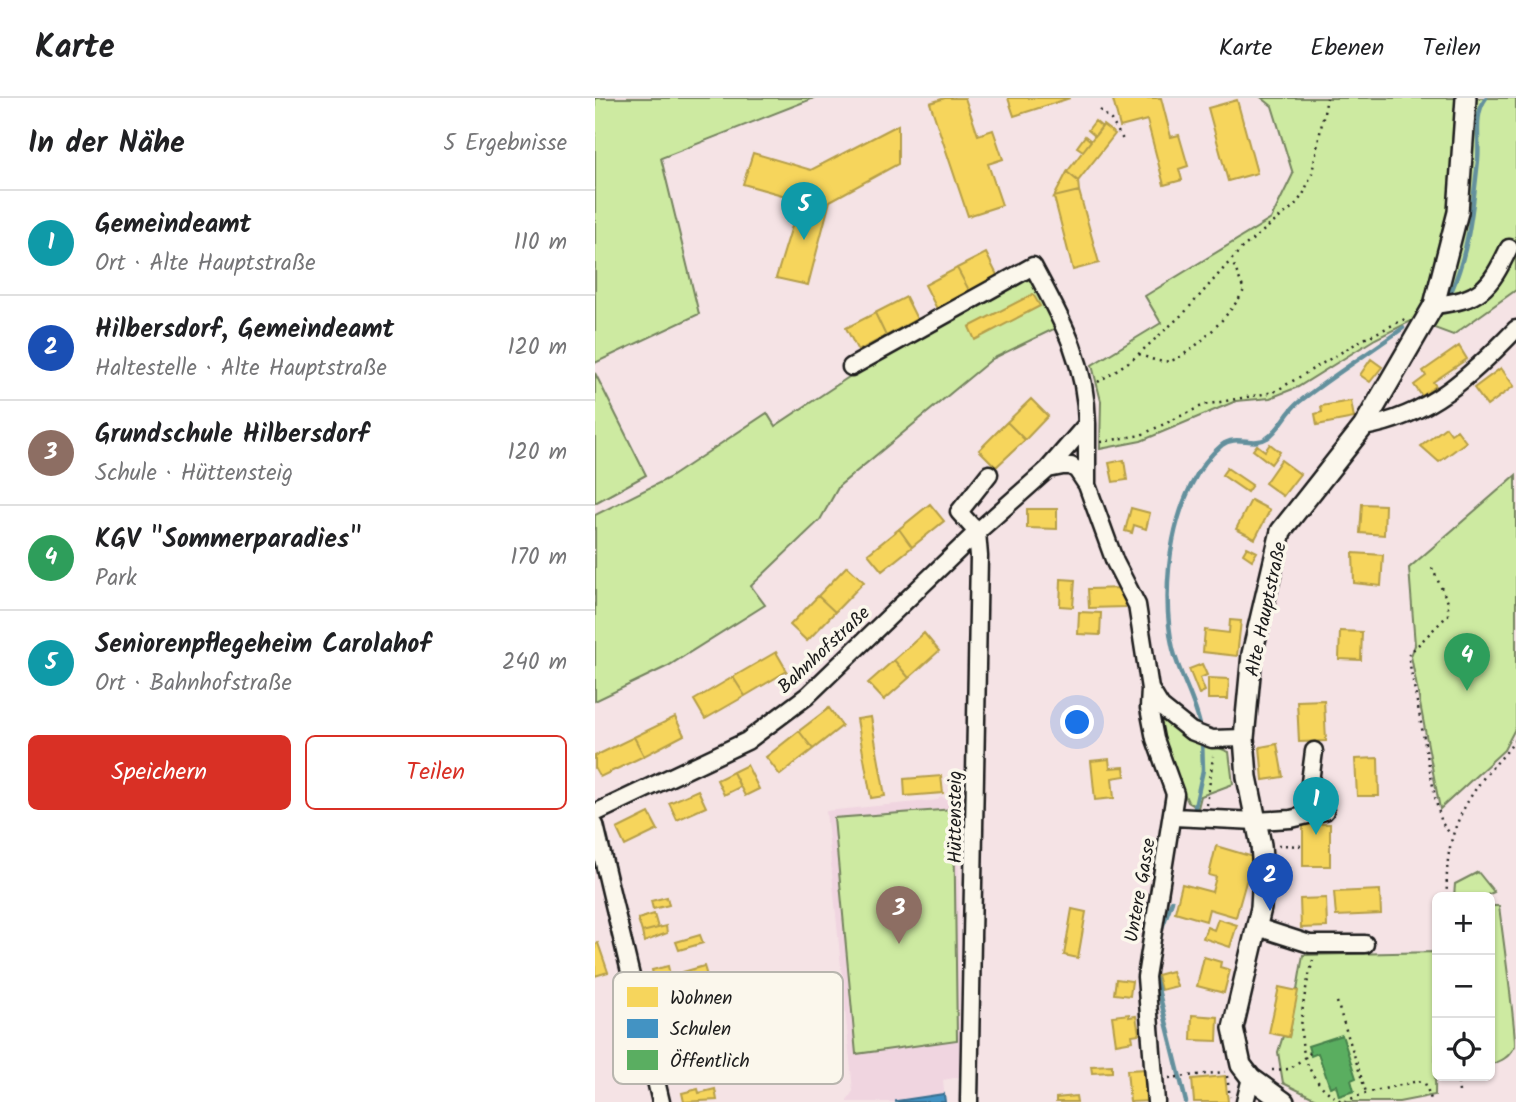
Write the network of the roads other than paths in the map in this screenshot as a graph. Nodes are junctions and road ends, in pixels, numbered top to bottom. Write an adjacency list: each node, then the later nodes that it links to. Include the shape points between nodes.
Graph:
1 (1466, 98): 3 (main road, Alte Hauptstraße, via 1458,212)
2 (1509, 248): 3 (street, via 1494,279 1467,301)
3 (1434, 305): 7 (main road, Alte Hauptstraße)
4 (1516, 329): 7 (street, via 1454,388 1406,417)
5 (851, 367): 6 (street, via 1033,266 1084,354)
6 (1087, 424): 8 (street, Bahnhofstraße); 10 (street)
7 (1363, 427): 13 (main road, Alte Hauptstraße, via 1281,531 1252,654)
8 (1048, 469): 10 (street, via 1071,466); 11 (street, Bahnhofstraße)
9 (989, 474): 11 (street, via 959,512)
10 (1087, 485): 12 (street, via 1115,562 1137,605)
11 (977, 533): 16 (street, Bahnhofstraße, via 807,696 747,741); 27 (street, Hüttensteig)
12 (1150, 690): 13 (street, via 1170,717 1191,731 1213,739); 18 (street, Untere Gasse, via 1155,739 1175,794)
13 (1244, 738): 19 (main road, Alte Hauptstraße)
14 (1314, 751): 17 (street)
15 (1325, 811): 17 (street)
16 (595, 813)
17 (1306, 813): 19 (street, via 1291,819)
18 (1174, 817): 19 (street); 28 (street, Untere Gasse, via 1146,977)
19 (1256, 821): 21 (main road, Alte Hauptstraße, via 1263,872)
20 (595, 825): 23 (street)
21 (1257, 927): 22 (street, via 1310,944); 24 (main road, Alte Hauptstraße, via 1233,1028)
22 (1365, 944)
23 (630, 972)
24 (1240, 1071): 29 (street); 30 (main road)
25 (657, 1084): 26 (street)
26 (661, 1102)
27 (969, 1102)
28 (1156, 1102)
29 (1245, 1102)
30 (1284, 1102)

